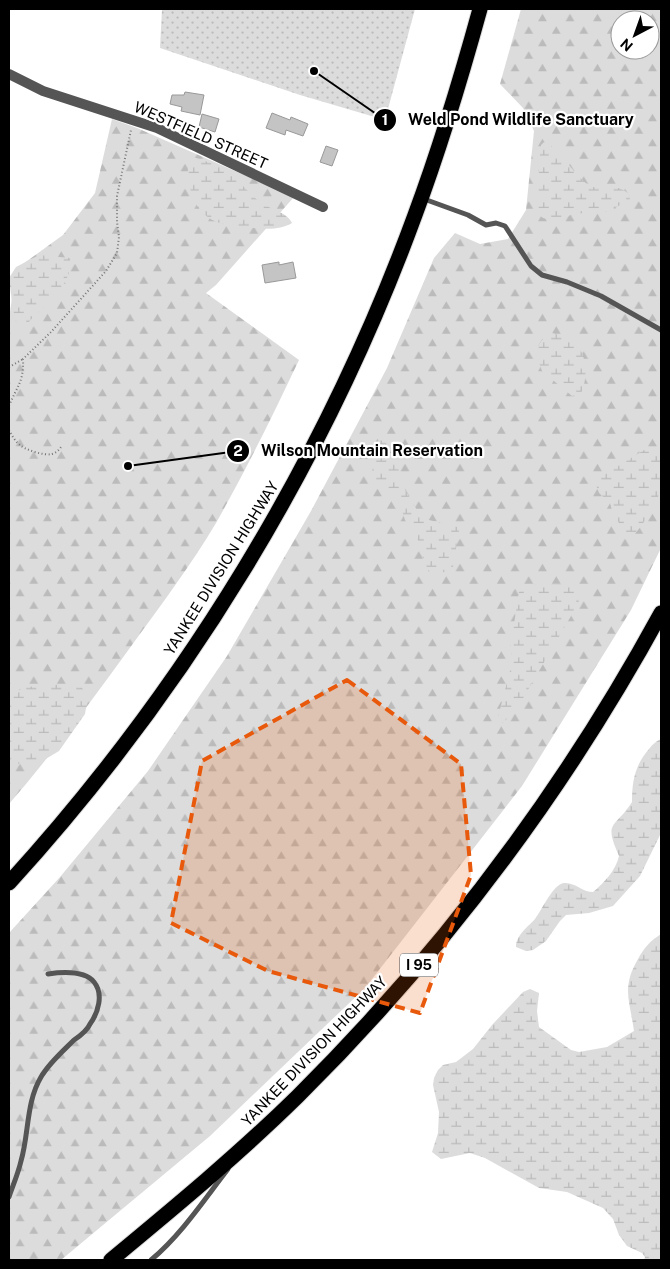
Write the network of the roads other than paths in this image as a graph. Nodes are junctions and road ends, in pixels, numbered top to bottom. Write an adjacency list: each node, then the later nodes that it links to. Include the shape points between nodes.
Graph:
1 (480, 9): 3 (highway, YANKEE DIVISION HIGHWAY)
2 (9, 74): 4 (street, WESTFIELD STREET, via 44,91 157,128)
3 (422, 198): 5 (lane, via 486,225 496,222 505,226 531,266 542,275 601,296); 7 (highway, YANKEE DIVISION HIGHWAY, via 339,394 256,549 190,653 143,719 68,815)
4 (323, 207)
5 (661, 330)
6 (661, 613): 9 (highway, YANKEE DIVISION HIGHWAY / I 95, via 576,757 483,886 370,1020)
7 (9, 883)
8 (48, 974): 10 (lane, via 62,972 91,978 100,996 90,1026 41,1076 32,1099 21,1161)
9 (248, 1143): 11 (highway, YANKEE DIVISION HIGHWAY / I 95); 12 (lane, via 193,1215)
10 (9, 1197)
11 (111, 1260)
12 (151, 1260)

